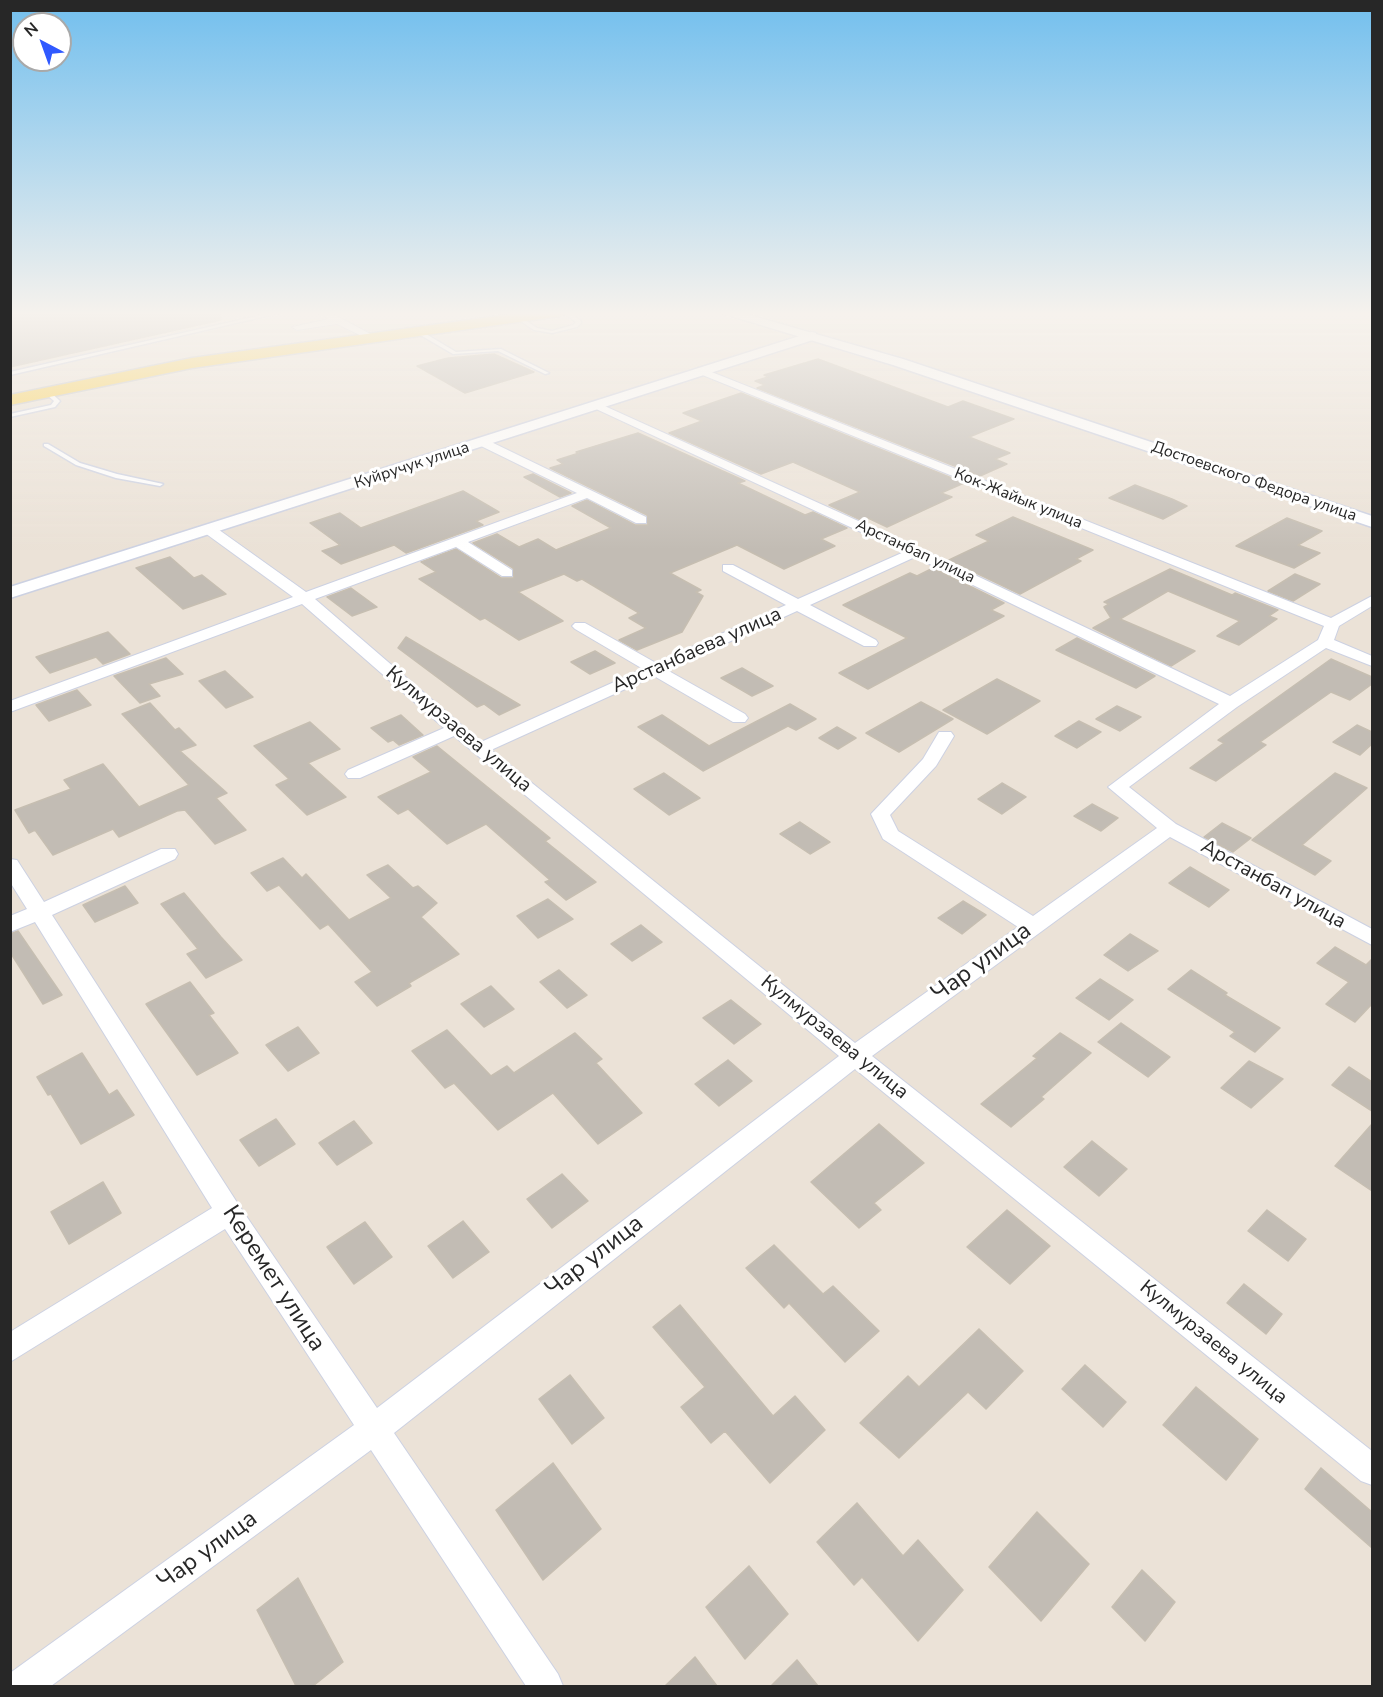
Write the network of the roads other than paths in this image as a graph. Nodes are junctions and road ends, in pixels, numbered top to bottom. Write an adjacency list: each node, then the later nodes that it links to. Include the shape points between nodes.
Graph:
1 (51, 391): 5 (main road)
2 (644, 391): 7 (street, Куйручук улица)
3 (752, 391): 24 (street, Кок-Жайык улица)
4 (984, 391): 14 (main road, Достоевского Федора улица)
5 (47, 392): 6 (main road); 8 (lane, via 57,401 53,406)
6 (10, 400)
7 (598, 406): 9 (street, Куйручук улица); 17 (street, Арстанбап улица)
8 (10, 416)
9 (485, 443): 12 (street); 15 (street, Куйручук улица)
10 (46, 445): 11 (lane, via 78,464)
11 (160, 484)
12 (588, 494): 13 (street); 16 (street)
13 (641, 520)
14 (1372, 522)
15 (210, 530): 20 (street, Куйручук улица); 21 (street, Кулмурзаева улица)
16 (457, 541): 19 (street); 21 (street)
17 (915, 552): 23 (street, Арстанбаева улица); 30 (street, Арстанбап улица)
18 (728, 568): 23 (street)
19 (507, 573)
20 (10, 593)
21 (303, 597): 31 (street); 33 (street, Кулмурзаева улица)
22 (1372, 600): 24 (street)
23 (796, 606): 27 (street); 29 (street, Арстанбаева улица)
24 (1332, 624): 26 (street)
25 (580, 626): 29 (street)
26 (1325, 642): 28 (street); 30 (street)
27 (870, 643)
28 (1372, 662)
29 (655, 670): 32 (street); 35 (street, Арстанбаева улица)
30 (1230, 703): 37 (street, Арстанбап улица, via 1117,787)
31 (10, 707)
32 (739, 718)
33 (455, 729): 35 (street, Кулмурзаева улица); 36 (street)
34 (945, 736): 42 (street, via 930,762 880,814 890,835)
35 (479, 749): 44 (street, Кулмурзаева улица)
36 (354, 774)
37 (1169, 828): 42 (street, Чар улица); 43 (street, Арстанбап улица)
38 (168, 854): 40 (street)
39 (10, 865): 40 (street, Керемет улица)
40 (40, 912): 41 (street); 45 (street, Керемет улица)
41 (10, 925)
42 (1033, 926): 44 (street, Чар улица)
43 (1372, 939)
44 (855, 1056): 47 (street, Чар улица); 48 (street, Кулмурзаева улица)
45 (229, 1212): 46 (street); 47 (street, Керемет улица)
46 (10, 1348)
47 (373, 1430): 49 (street, Чар улица); 50 (street, Керемет улица)
48 (1372, 1470)
49 (22, 1686)
50 (546, 1686)

